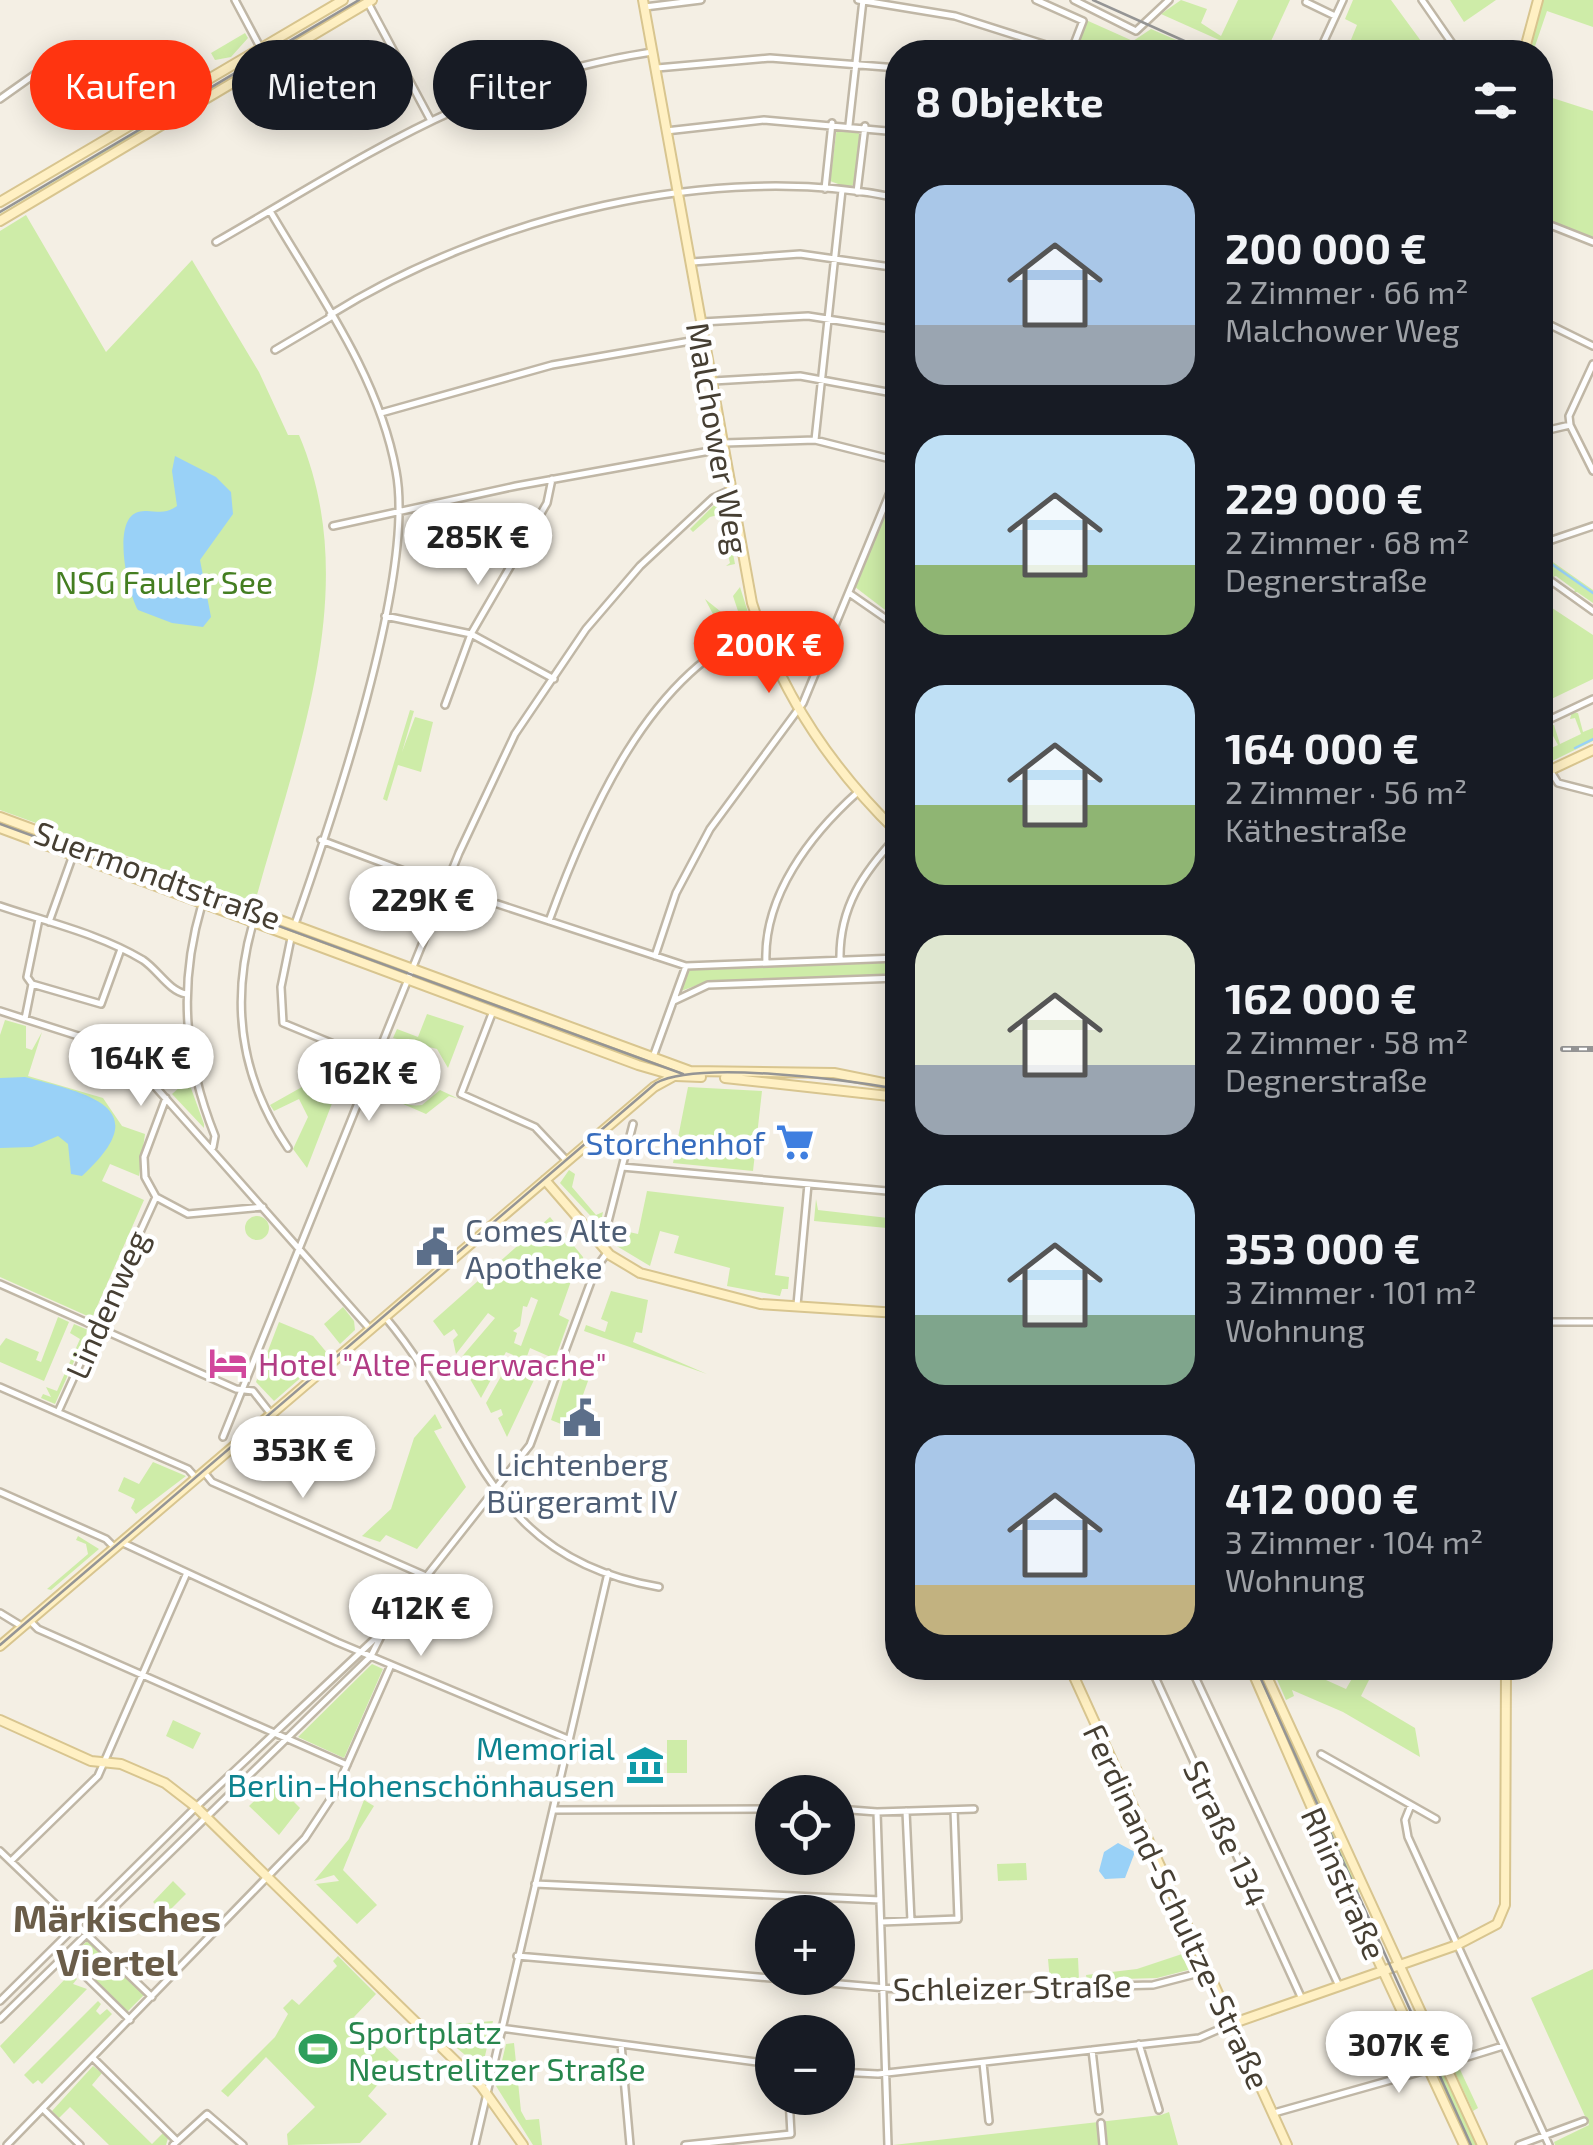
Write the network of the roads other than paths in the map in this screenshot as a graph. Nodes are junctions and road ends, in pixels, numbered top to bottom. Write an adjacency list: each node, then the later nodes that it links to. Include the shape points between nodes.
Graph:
1 (235, 0): 15 (street)
2 (343, 0): 16 (main road)
3 (701, 0): 13 (street)
4 (861, 0): 18 (street, via 955,16); 24 (street)
5 (1036, 0): 19 (street, via 1083,21)
6 (1074, 0): 7 (street, via 1136,31)
7 (1170, 0)
8 (1342, 0): 14 (street)
9 (1422, 0): 21 (street)
10 (1538, 0): 22 (main road)
11 (370, 1): 17 (main road); 31 (street)
12 (1306, 2): 14 (street)
13 (644, 4): 23 (main road, Malchower Weg)
14 (1336, 16): 20 (street)
15 (254, 40)
16 (274, 40)
17 (305, 40)
18 (1032, 40)
19 (1075, 40)
20 (1325, 40)
21 (1450, 40)
22 (1527, 40)
23 (652, 52): 27 (main road, Malchower Weg); 31 (street, via 537,76)
24 (856, 62): 26 (street); 27 (street, via 770,58); 33 (street)
25 (232, 64): 42 (main road)
26 (885, 66)
27 (655, 68): 36 (main road, Malchower Weg)
28 (30, 77): 30 (street)
29 (232, 83): 44 (main road)
30 (0, 98)
31 (430, 119): 43 (street)
32 (832, 123): 33 (street); 36 (street, via 764,120); 37 (street)
33 (849, 125): 34 (street)
34 (865, 126): 35 (street); 39 (street)
35 (885, 130)
36 (666, 131): 40 (main road, Malchower Weg)
37 (825, 188): 38 (street); 40 (street)
38 (842, 190): 39 (street); 48 (street)
39 (857, 192): 41 (street)
40 (678, 196): 49 (main road, Malchower Weg); 51 (street, via 570,215 482,241 420,266)
41 (885, 196)
42 (0, 202)
43 (270, 211): 46 (street); 51 (street)
44 (0, 221)
45 (1553, 226): 47 (street)
46 (216, 242)
47 (1593, 242)
48 (835, 257): 49 (street, via 767,254); 50 (street); 52 (street)
49 (689, 262): 53 (main road, Malchower Weg)
50 (885, 266)
51 (331, 316): 58 (street); 63 (street)
52 (828, 317): 53 (street, via 772,314); 55 (street); 60 (street)
53 (699, 322): 56 (main road, Malchower Weg)
54 (1553, 326): 57 (street)
55 (885, 328)
56 (702, 338): 61 (main road, Malchower Weg); 63 (street, via 552,365)
57 (1593, 346)
58 (275, 350)
59 (1593, 364): 64 (street)
60 (822, 378): 61 (street); 62 (street); 66 (street)
61 (709, 382): 67 (main road, Malchower Weg)
62 (885, 391)
63 (380, 414): 73 (street, via 397,472)
64 (1570, 425): 65 (street); 69 (street)
65 (1553, 429)
66 (815, 440): 67 (street); 68 (street)
67 (721, 446): 70 (street); 71 (main road, Malchower Weg)
68 (885, 459)
69 (1593, 471)
70 (552, 479): 73 (street); 83 (street, via 547,503)
71 (728, 492): 82 (main road, Malchower Weg); 84 (street, via 640,566 580,636)
72 (885, 504): 78 (street)
73 (398, 512): 74 (street); 80 (street)
74 (332, 526)
75 (1593, 526): 76 (street)
76 (1553, 539)
77 (1553, 582): 79 (street)
78 (848, 593): 81 (street); 87 (street)
79 (1593, 611)
80 (384, 616): 83 (street); 97 (street)
81 (885, 617)
82 (760, 629): 87 (main road, Malchower Weg); 106 (street, via 703,660 668,696 604,794)
83 (471, 634): 84 (street); 86 (street)
84 (554, 679): 100 (street, via 515,734)
85 (1593, 700): 88 (street)
86 (446, 705)
87 (798, 710): 92 (main road, Malchower Weg); 110 (street, via 708,832 676,894)
88 (1553, 718)
89 (1593, 750): 90 (main road)
90 (1553, 769)
91 (1553, 775): 93 (street, via 1558,783)
92 (858, 792): 95 (main road, Malchower Weg); 113 (street, via 824,824 793,869 770,922)
93 (1593, 792)
94 (0, 817): 107 (main road, Suermondtstraße)
95 (885, 820)
96 (0, 828): 99 (main road, Suermondtstraße)
97 (321, 840): 100 (street); 107 (street)
98 (885, 849): 112 (street, via 848,906)
99 (73, 854): 101 (main road, Suermondtstraße); 105 (street)
100 (447, 887): 106 (street); 115 (street)
101 (204, 902): 104 (main road, Suermondtstraße); 119 (street)
102 (0, 906): 103 (street)
103 (39, 919): 105 (street); 118 (street, via 27,977)
104 (254, 920): 108 (main road, Suermondtstraße); 136 (street, Suermondtstraße, via 242,966 242,1038 257,1093)
105 (48, 922): 109 (street)
106 (549, 922): 110 (street)
107 (295, 924): 115 (main road, Suermondtstraße)
108 (292, 935): 116 (main road, Suermondtstraße); 125 (street, via 281,988 283,1022)
109 (121, 949): 118 (street, via 102,1004); 119 (street)
110 (655, 956): 114 (street)
111 (885, 958): 112 (street)
112 (840, 960): 113 (street)
113 (766, 964): 114 (street)
114 (686, 966): 120 (street)
115 (415, 968): 116 (street); 124 (main road, Suermondtstraße)
116 (410, 978): 121 (main road, Suermondtstraße); 125 (street)
117 (885, 978): 120 (street, via 708,985)
118 (32, 984): 123 (street)
119 (186, 994): 137 (street, via 191,1066 215,1136)
120 (674, 1001): 124 (street)
121 (494, 1010): 126 (main road, Suermondtstraße); 138 (street, via 461,1094 535,1127)
122 (0, 1012): 123 (street)
123 (24, 1020): 134 (street, via 116,1050)
124 (652, 1058): 126 (main road); 127 (main road, Suermondtstraße)
125 (376, 1061): 146 (street)
126 (654, 1070): 128 (main road, Suermondtstraße); 131 (main road)
127 (688, 1071): 128 (main road); 129 (main road)
128 (676, 1076): 129 (main road, Suermondtstraße); 131 (main road)
129 (766, 1078): 130 (main road, via 834,1073); 132 (main road)
130 (884, 1082): 132 (main road)
131 (656, 1085): 138 (main road)
132 (882, 1095): 133 (main road)
133 (885, 1095)
134 (166, 1098): 137 (street); 143 (street, via 144,1157)
135 (634, 1124): 139 (street)
136 (288, 1148)
137 (213, 1149): 144 (street)
138 (566, 1161): 140 (main road)
139 (622, 1167): 141 (street); 145 (street, via 607,1226)
140 (545, 1180): 145 (main road); 151 (main road)
141 (808, 1184): 142 (street); 149 (street)
142 (885, 1191)
143 (156, 1198): 144 (street, via 188,1214); 154 (street, Lindenweg)
144 (262, 1207): 146 (street)
145 (596, 1240): 147 (main road)
146 (300, 1250): 155 (street); 157 (street)
147 (607, 1252): 149 (main road, via 657,1278); 162 (street, via 534,1438)
148 (0, 1284): 154 (street)
149 (797, 1307): 150 (main road)
150 (885, 1312)
151 (385, 1317): 155 (main road); 162 (street)
152 (1553, 1322): 153 (street)
153 (1593, 1322)
154 (95, 1326): 157 (street); 158 (street, Lindenweg)
155 (370, 1329): 159 (main road)
156 (0, 1387): 158 (street)
157 (243, 1390): 159 (street); 160 (street)
158 (58, 1412): 161 (street)
159 (271, 1414): 161 (main road)
160 (224, 1438)
161 (200, 1475): 164 (main road); 167 (street)
162 (494, 1491): 165 (street, via 547,1540); 167 (street)
163 (0, 1492): 164 (street)
164 (118, 1545): 166 (street); 170 (main road)
165 (608, 1573): 168 (street); 186 (street)
166 (186, 1575): 173 (street); 176 (street)
167 (426, 1576): 171 (street)
168 (659, 1587)
169 (0, 1613): 170 (street)
170 (26, 1624): 172 (main road); 176 (street)
171 (384, 1630): 173 (street); 174 (street)
172 (0, 1646)
173 (360, 1651): 174 (street); 184 (street)
174 (370, 1656): 175 (street); 185 (street)
175 (391, 1664): 186 (street); 189 (street)
176 (142, 1675): 184 (street); 188 (street)
177 (1075, 1680): 214 (main road, Ferdinand-Schultze-Straße)
178 (1156, 1680): 219 (street, Straße 134)
179 (1198, 1680): 216 (street)
180 (1256, 1680): 215 (main road, Rhinstraße)
181 (1269, 1680): 213 (main road, Rhinstraße)
182 (1506, 1680): 210 (main road, via 1504,1912 1492,1929)
183 (0, 1720): 188 (main road)
184 (275, 1733): 185 (street); 191 (street)
185 (287, 1738): 189 (street); 199 (street)
186 (568, 1739): 193 (street)
187 (1321, 1754): 190 (street)
188 (104, 1762): 191 (main road, via 164,1783); 202 (street, via 92,1783)
189 (348, 1765): 203 (street, via 318,1820)
190 (1412, 1806): 200 (street); 210 (street, via 1406,1833)
191 (196, 1807): 199 (main road); 208 (street)
192 (755, 1809): 193 (street)
193 (553, 1810): 204 (street)
194 (855, 1810): 197 (street)
195 (954, 1810): 196 (street); 198 (street); 206 (street, via 958,1920)
196 (974, 1810)
197 (875, 1811): 198 (street); 205 (street)
198 (906, 1812): 206 (street)
199 (207, 1816): 203 (main road); 209 (street)
200 (1436, 1819)
201 (0, 1851): 202 (street)
202 (10, 1861): 208 (street)
203 (270, 1877): 218 (street); 236 (main road)
204 (535, 1884): 205 (street); 212 (street)
205 (880, 1900): 207 (street)
206 (912, 1921): 207 (street)
207 (881, 1922): 217 (street)
208 (76, 1926): 209 (street); 220 (street)
209 (86, 1933): 211 (street); 218 (street)
210 (1458, 1945): 213 (main road); 227 (street)
211 (64, 1955): 221 (street); 222 (street)
212 (517, 1956): 217 (street, Schleizer Straße); 224 (street)
213 (1400, 1966): 215 (main road); 259 (main road, Rhinstraße)
214 (1206, 1971): 217 (street, Schleizer Straße, via 1153,1985); 223 (main road, Ferdinand-Schultze-Straße)
215 (1383, 1971): 216 (main road); 233 (main road, Rhinstraße)
216 (1340, 1986): 219 (main road)
217 (882, 1988): 235 (street)
218 (152, 1998): 222 (street)
219 (1302, 1999): 223 (main road)
220 (0, 2001)
221 (0, 2020)
222 (130, 2020): 229 (street)
223 (1231, 2024): 226 (street, via 1199,2038); 240 (main road, Ferdinand-Schultze-Straße)
224 (500, 2028): 225 (street); 236 (street)
225 (621, 2044): 231 (street); 253 (street)
226 (1139, 2044): 228 (street); 239 (street)
227 (1504, 2046): 230 (street); 245 (street)
228 (1092, 2050): 232 (street); 238 (street)
229 (93, 2058): 237 (street); 246 (street)
230 (1464, 2058)
231 (755, 2062)
232 (983, 2062): 235 (street); 242 (street)
233 (1430, 2069): 240 (street); 258 (main road, Rhinstraße)
234 (855, 2072): 235 (street)
235 (886, 2073): 255 (street)
236 (487, 2093): 251 (street); 252 (main road)
237 (43, 2108): 248 (street); 249 (street)
238 (1099, 2110)
239 (1160, 2110)
240 (1273, 2113): 257 (main road, Ferdinand-Schultze-Straße)
241 (789, 2115): 247 (street, via 790,2134)
242 (989, 2121)
243 (1584, 2121): 245 (street)
244 (1101, 2123): 256 (street)
245 (1545, 2138): 260 (street); 261 (street)
246 (175, 2143): 250 (street, via 207,2114)
247 (736, 2143): 254 (street)
248 (7, 2145)
249 (80, 2145)
250 (243, 2145)
251 (475, 2145)
252 (524, 2145)
253 (630, 2145)
254 (686, 2145)
255 (888, 2145)
256 (1103, 2145)
257 (1287, 2145)
258 (1464, 2145)
259 (1482, 2145)
260 (1519, 2145)
261 (1549, 2145)

